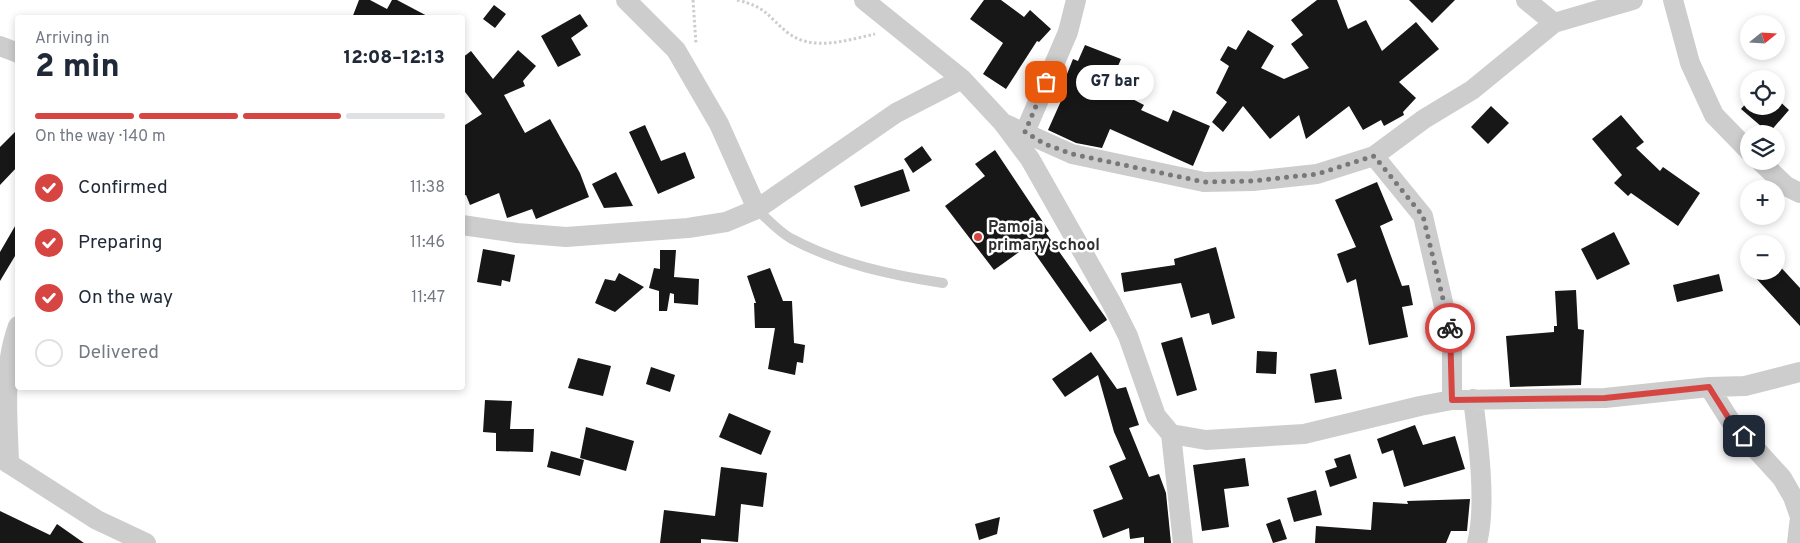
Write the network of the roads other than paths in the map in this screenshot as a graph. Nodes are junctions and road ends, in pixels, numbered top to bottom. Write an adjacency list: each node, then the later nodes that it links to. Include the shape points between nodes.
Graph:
1 (626, 0): 17 (street, via 676,50 719,124)
2 (864, 0): 10 (street)
3 (1076, 0): 12 (street, via 1068,32)
4 (1526, 0): 7 (street)
5 (1633, 0): 7 (street)
6 (1673, 0): 13 (street, via 1690,63 1714,114)
7 (1554, 23): 14 (street, via 1472,90 1424,119)
8 (0, 46): 9 (street)
9 (15, 52)
10 (962, 79): 11 (street); 17 (street, via 896,113)
11 (1003, 123): 12 (street); 25 (street, via 1030,160 1111,302 1128,336 1156,416)
12 (1025, 132): 14 (street, via 1072,154 1204,182 1317,174)
13 (1740, 141)
14 (1374, 156): 24 (street, via 1423,216 1452,341)
15 (1769, 170): 16 (street, via 1786,186)
16 (1800, 193)
17 (757, 209): 18 (street, via 726,222 688,228 566,237); 19 (lane, via 791,239 858,266)
18 (465, 224)
19 (943, 283)
20 (15, 334): 26 (street, via 8,382)
21 (1800, 372): 22 (street, via 1745,386)
22 (1709, 387): 23 (street, via 1605,398); 30 (street, via 1731,422 1782,478 1793,497 1800,518)
23 (1473, 399): 24 (street); 29 (street, via 1479,449)
24 (1452, 400): 25 (street, via 1304,434 1206,440)
25 (1171, 434): 28 (street)
26 (4, 461): 27 (street, via 97,520)
27 (146, 543)
28 (1183, 543)
29 (1477, 543)
30 (1797, 543)

